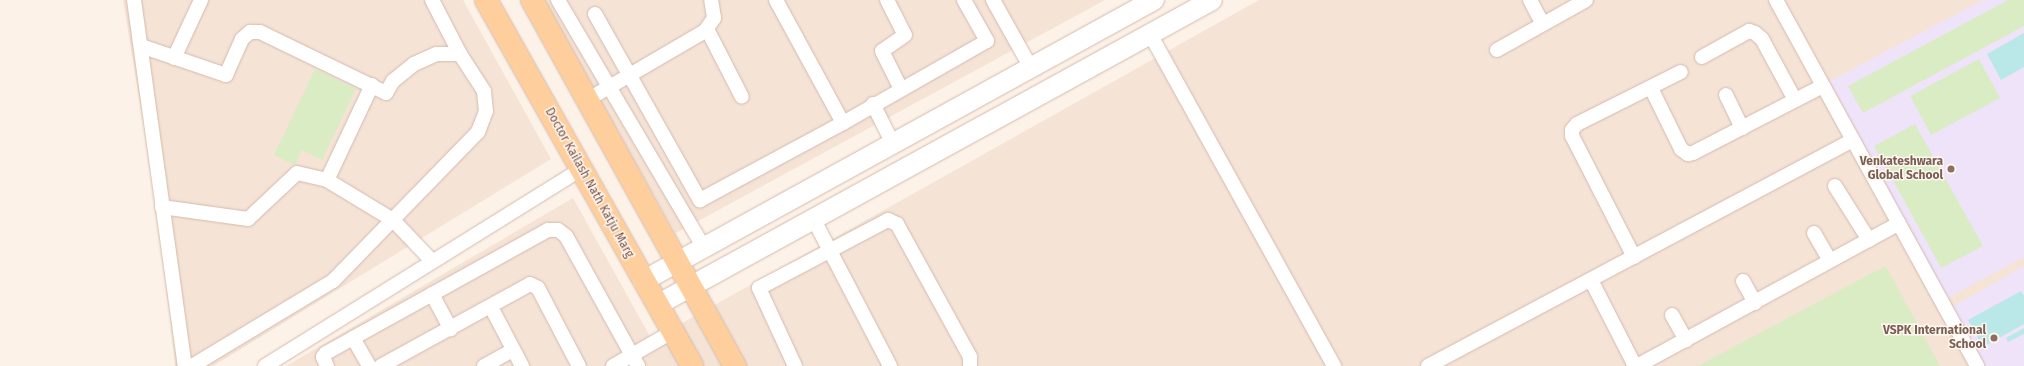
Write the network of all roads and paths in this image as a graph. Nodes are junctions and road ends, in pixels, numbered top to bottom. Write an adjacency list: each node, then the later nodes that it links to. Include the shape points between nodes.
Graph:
1 (134, 0): 21 (street)
2 (201, 0): 25 (street)
3 (432, 0): 23 (street)
4 (486, 0): 43 (main road, Doctor Kailash Nath Katju Marg)
5 (532, 0): 36 (main road)
6 (558, 0): 31 (street)
7 (711, 0): 19 (street, via 714,18)
8 (776, 0): 39 (street)
9 (887, 0): 33 (street, via 905,35 882,51)
10 (964, 0): 33 (street, via 987,41)
11 (993, 0): 26 (street)
12 (1154, 0): 26 (street)
13 (1212, 0): 20 (street)
14 (1530, 0): 18 (street)
15 (1586, 0): 18 (street)
16 (1776, 0): 30 (street)
17 (595, 14): 28 (street)
18 (1543, 24): 22 (street)
19 (707, 29): 28 (street); 35 (street)
20 (1150, 34): 48 (street); 88 (street)
21 (141, 46): 25 (street); 46 (street)
22 (1497, 50)
23 (460, 54): 29 (street, via 436,54 414,64 393,81 386,93); 47 (street, via 484,91 486,111 478,132)
24 (1702, 56): 37 (street, via 1749,31 1755,33 1762,39)
25 (174, 58): 29 (street, via 226,75 242,39 250,32 260,32)
26 (1031, 68): 42 (street)
27 (1681, 72): 32 (street)
28 (628, 76): 31 (street); 39 (street, via 700,200)
29 (372, 85): 44 (street)
30 (1823, 86): 37 (street); 41 (street)
31 (609, 88): 36 (street); 52 (street)
32 (1651, 88): 40 (street, via 1684,152 1693,153); 54 (street, via 1578,124 1572,130 1572,136)
33 (901, 89): 38 (street)
34 (1726, 95): 40 (street)
35 (742, 97)
36 (587, 100): 57 (main road)
37 (1795, 100): 40 (street)
38 (873, 104): 39 (street); 42 (street)
39 (843, 123)
40 (1742, 128)
41 (1853, 140): 49 (street); 54 (street)
42 (893, 144): 52 (street)
43 (581, 169): 55 (street); 59 (main road, Doctor Kailash Nath Katju Marg)
44 (327, 180): 46 (street, via 297,173 248,218); 47 (street)
45 (1835, 186): 51 (street)
46 (162, 207): 73 (street)
47 (393, 220): 55 (street); 74 (street, via 333,281)
48 (814, 220): 53 (street); 61 (street)
49 (1899, 223): 51 (street); 90 (street)
50 (1814, 233): 56 (street)
51 (1869, 240): 56 (street)
52 (704, 248): 57 (street)
53 (830, 250): 85 (street, via 759,288); 86 (street); 87 (street, via 888,220 897,224 970,357)
54 (1634, 257): 58 (street)
55 (432, 261): 75 (street)
56 (1830, 261): 63 (street)
57 (678, 262): 59 (street); 61 (main road)
58 (1591, 280): 70 (street, via 1636,365 1642,365); 89 (street)
59 (643, 281): 64 (main road, Doctor Kailash Nath Katju Marg)
60 (1743, 281): 63 (street)
61 (692, 286): 64 (street); 84 (main road)
62 (432, 294): 67 (street); 69 (street); 72 (street, via 548,230 558,230 566,236)
63 (1755, 303): 70 (street)
64 (657, 305): 68 (main road, Doctor Kailash Nath Katju Marg)
65 (492, 307): 67 (street); 71 (street); 81 (street, via 530,284 535,285)
66 (1672, 315): 70 (street)
67 (451, 329): 78 (street)
68 (672, 332): 72 (street); 83 (main road, Doctor Kailash Nath Katju Marg)
69 (353, 338): 76 (street, via 324,355); 77 (street)
70 (1686, 340)
71 (513, 350): 79 (street); 80 (street)
72 (635, 361): 82 (street)
73 (185, 366)
74 (192, 366)
75 (265, 366)
76 (327, 366)
77 (369, 366)
78 (381, 366)
79 (484, 366)
80 (522, 366)
81 (579, 366)
82 (613, 366)
83 (692, 366)
84 (735, 366)
85 (795, 366)
86 (890, 366)
87 (970, 366)
88 (1334, 366)
89 (1428, 366)
90 (1977, 366)

